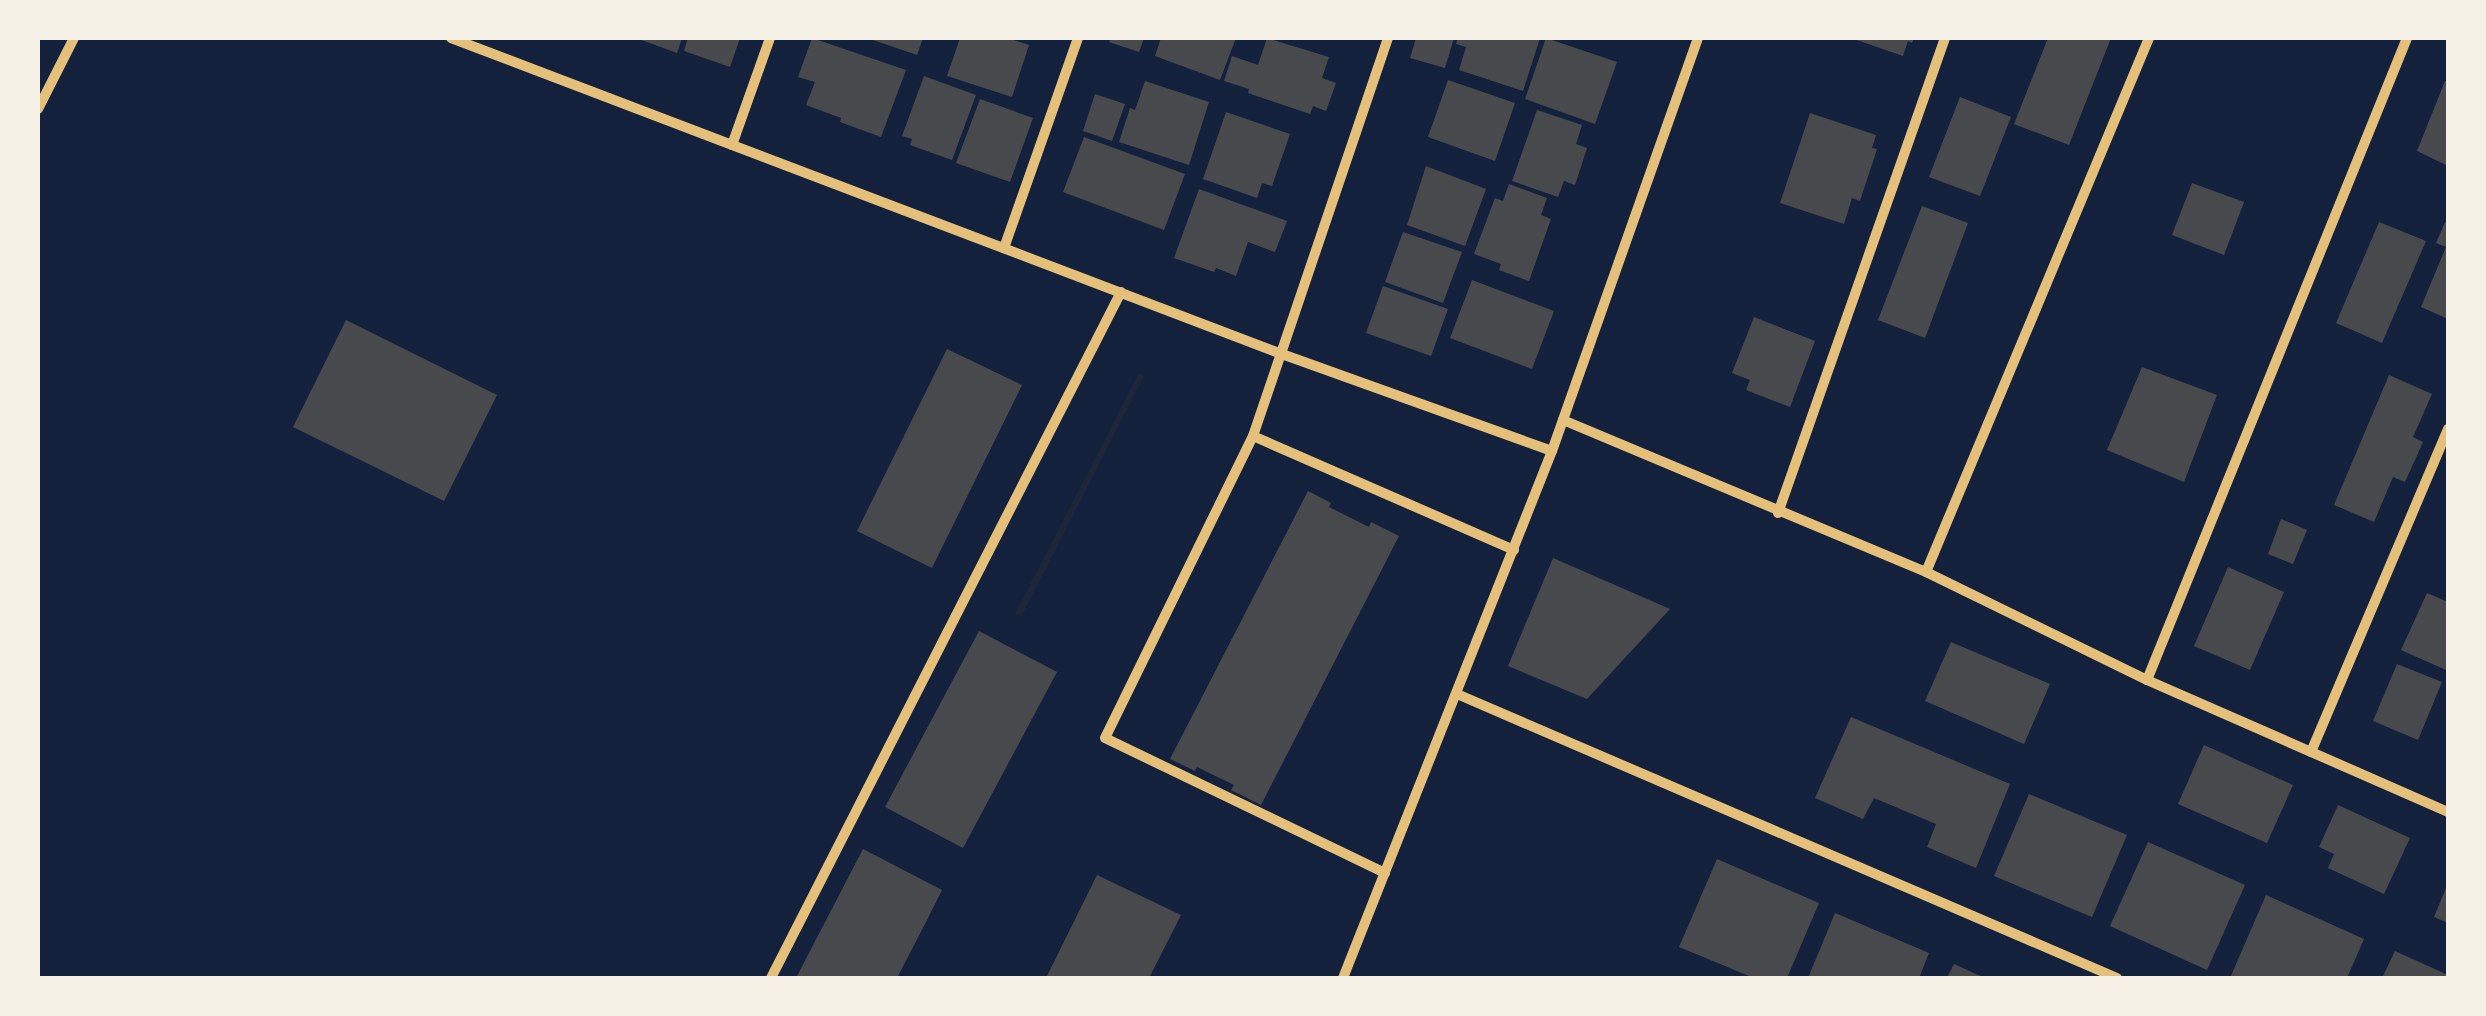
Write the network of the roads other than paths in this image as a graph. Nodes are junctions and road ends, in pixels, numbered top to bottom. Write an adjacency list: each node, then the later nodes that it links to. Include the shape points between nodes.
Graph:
1 (74, 38): 10 (street)
2 (455, 38): 11 (street)
3 (770, 38): 11 (street)
4 (1078, 38): 12 (street)
5 (1388, 38): 14 (street)
6 (1698, 38): 15 (street)
7 (1945, 38): 19 (street)
8 (2150, 38): 21 (street)
9 (2407, 38): 22 (street)
10 (38, 110)
11 (732, 145): 12 (street)
12 (1004, 248): 13 (street)
13 (1121, 292): 14 (street); 27 (street)
14 (1279, 352): 17 (street); 18 (street)
15 (1563, 420): 18 (street); 19 (street)
16 (2448, 429): 24 (street)
17 (1253, 436): 20 (street); 26 (street, via 1106,738)
18 (1552, 451): 20 (street)
19 (1778, 512): 21 (street)
20 (1514, 550): 23 (street)
21 (1926, 572): 22 (street)
22 (2147, 680): 24 (street)
23 (1458, 694): 26 (street); 29 (street)
24 (2311, 752): 25 (street)
25 (2448, 812)
26 (1385, 873): 28 (street)
27 (772, 978)
28 (1343, 978)
29 (2117, 978)

